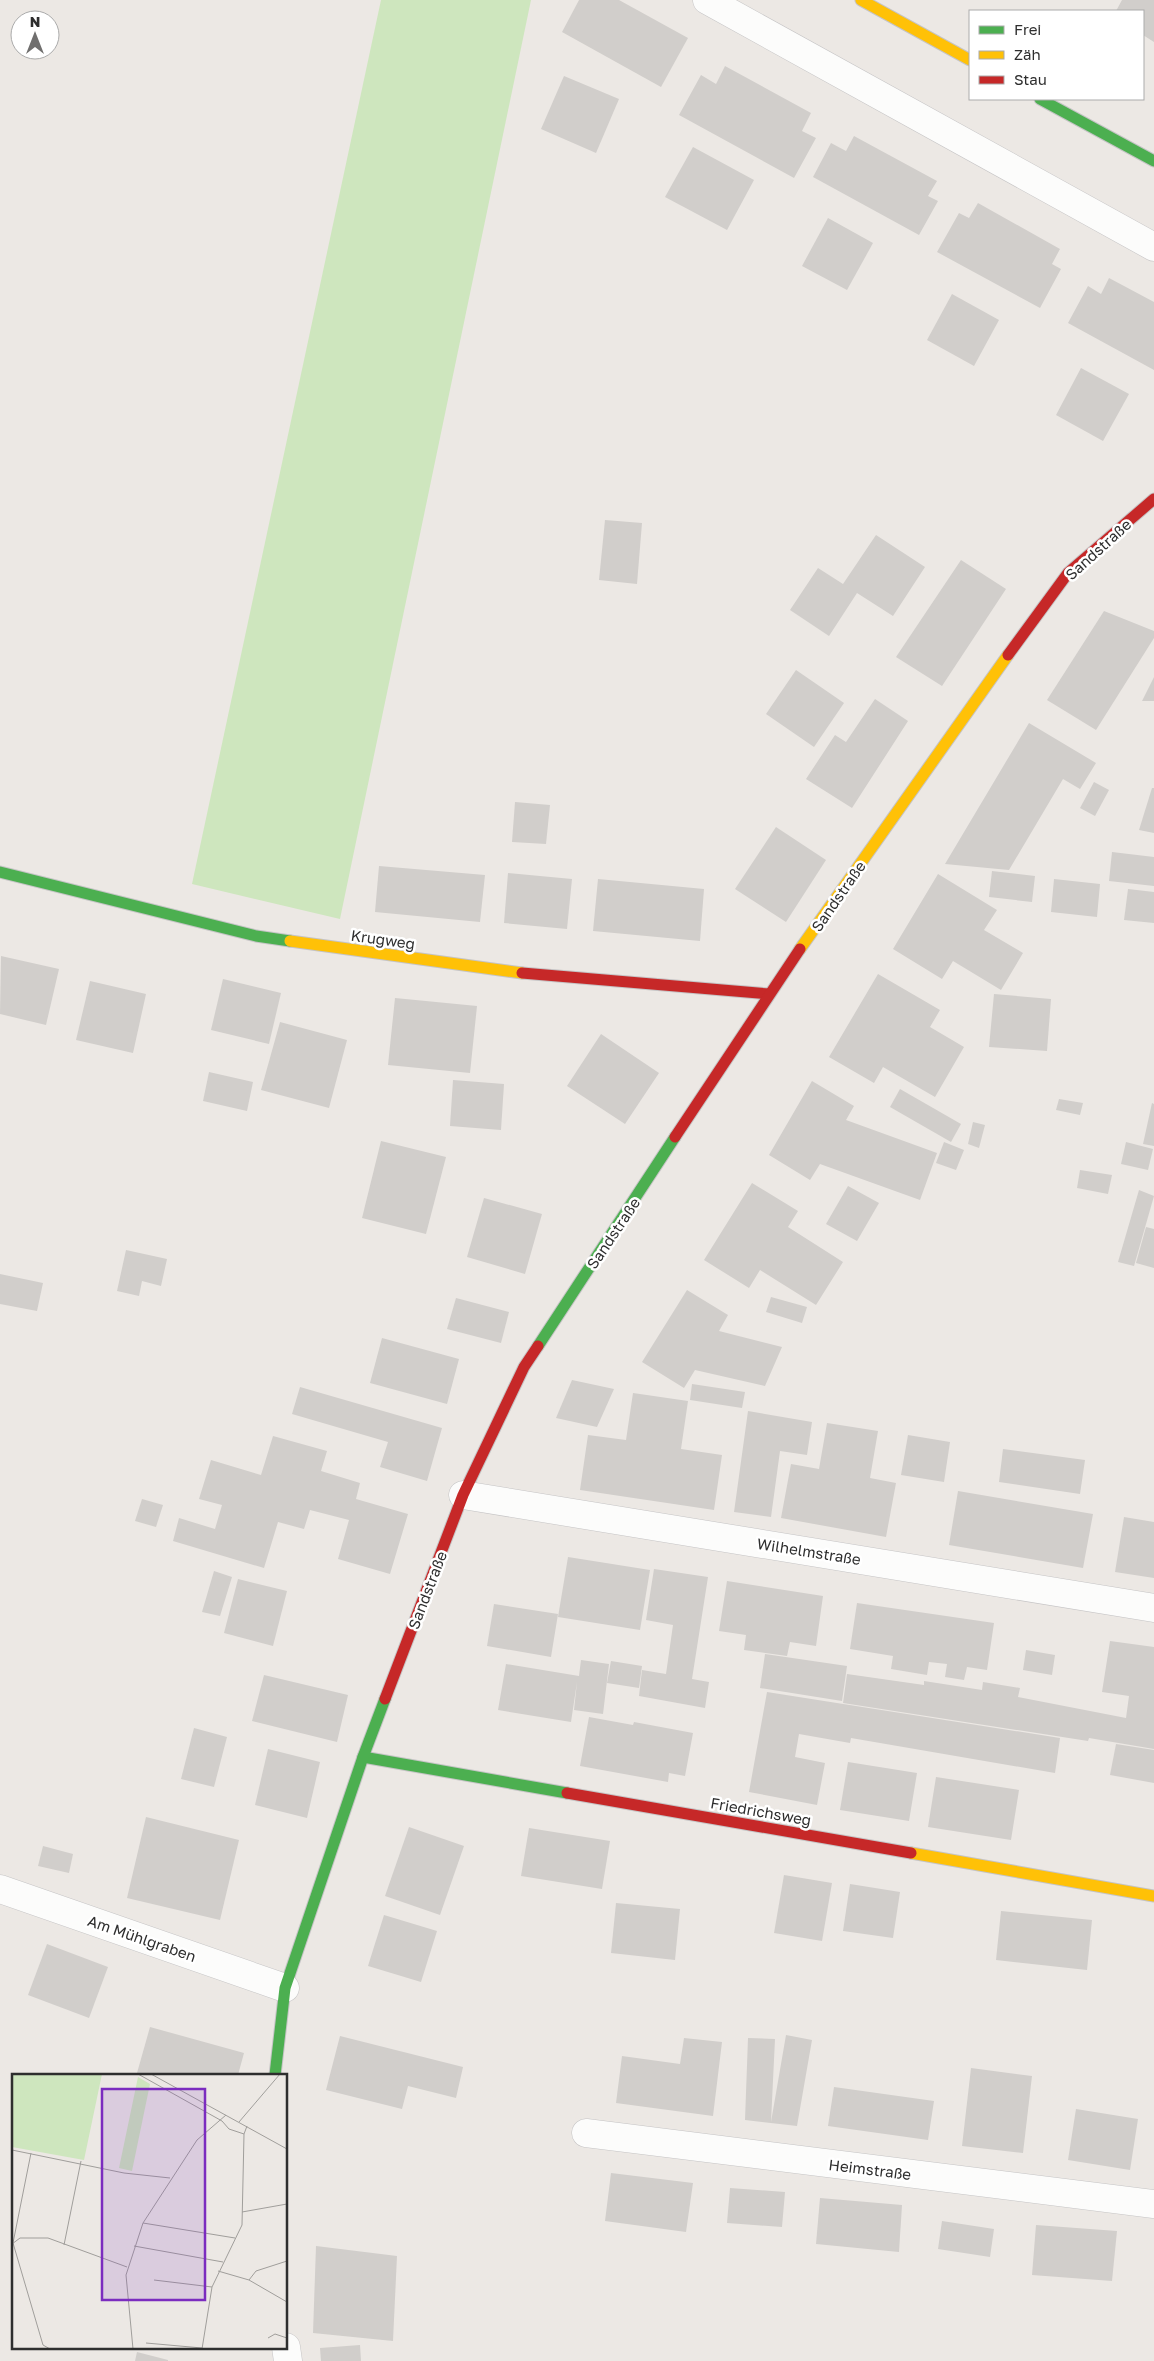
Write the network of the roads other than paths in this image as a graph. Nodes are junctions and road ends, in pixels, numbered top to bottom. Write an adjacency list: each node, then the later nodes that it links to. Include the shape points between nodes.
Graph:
1 (707, 0): 6 (street)
2 (861, 0): 3 (street)
3 (969, 59)
4 (1042, 100): 5 (street)
5 (1154, 161)
6 (1154, 247)
7 (1154, 500): 9 (street, Sandstraße, via 1068,572)
8 (0, 872): 9 (street, Krugweg, via 256,936 550,977)
9 (769, 994): 10 (street, Sandstraße, via 524,1367)
10 (463, 1495): 11 (street, Wilhelmstraße); 12 (street, Sandstraße)
11 (1154, 1608)
12 (363, 1757): 14 (street, Friedrichsweg); 15 (street, Sandstraße)
13 (0, 1889): 15 (street, Am Mühlgraben)
14 (1154, 1896)
15 (285, 1988): 16 (street, Sandstraße)
16 (275, 2074)
17 (586, 2134): 18 (street, Heimstraße)
18 (1154, 2204)
19 (286, 2348): 20 (street)
20 (288, 2361)

